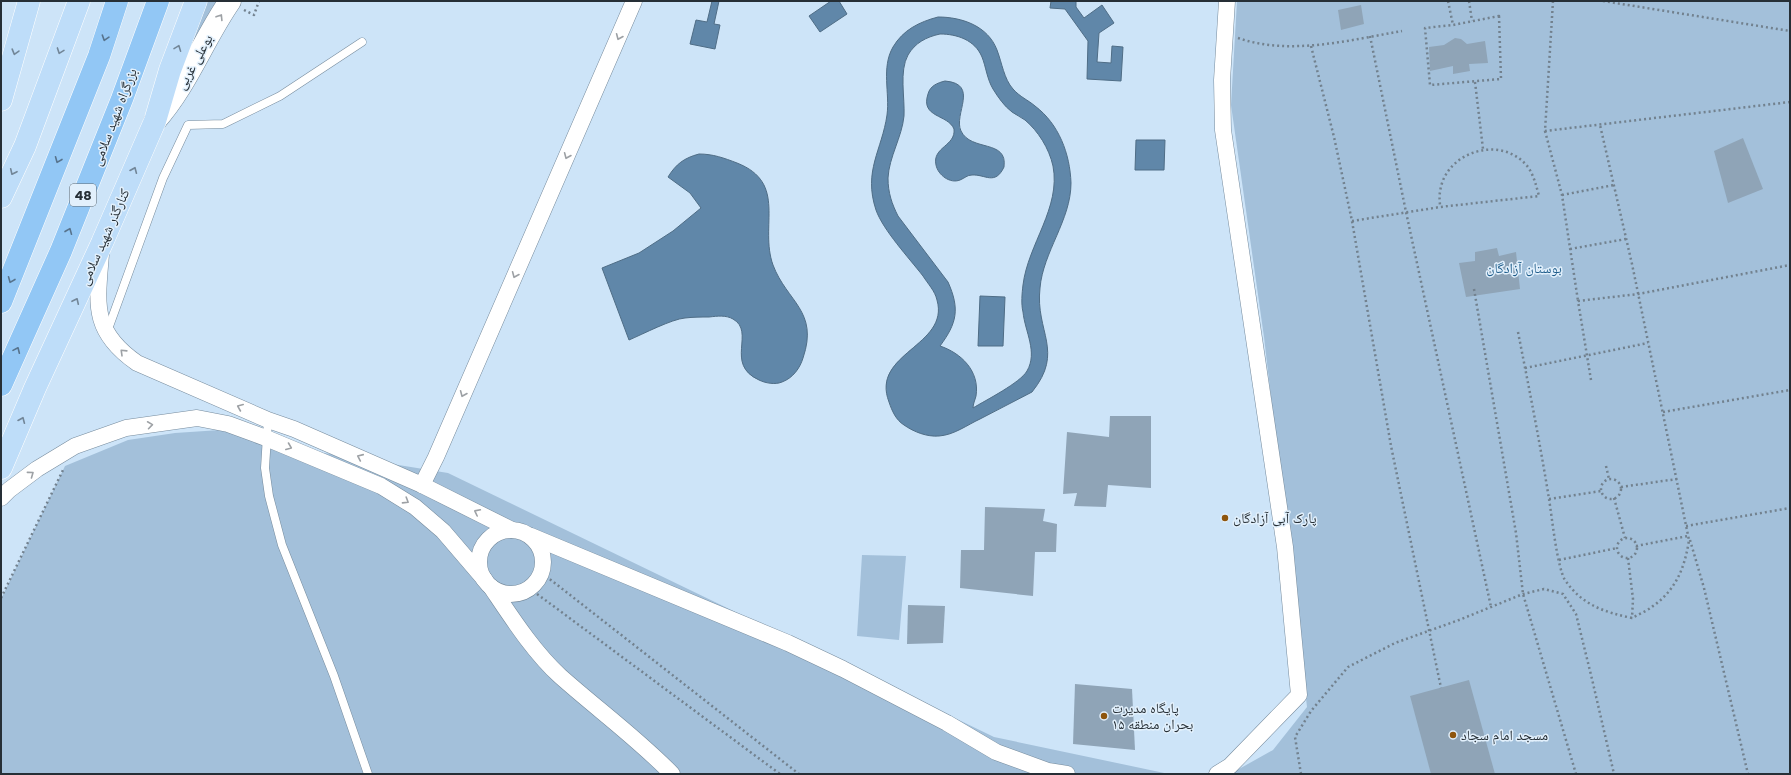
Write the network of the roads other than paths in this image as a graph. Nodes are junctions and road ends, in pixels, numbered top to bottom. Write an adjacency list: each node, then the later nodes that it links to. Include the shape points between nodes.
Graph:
1 (29, 1): 10 (main road, one-way to 10)
2 (79, 1): 12 (main road, one-way to 12, via 25,146)
3 (117, 1): 14 (highway, 48, one-way to 14, via 99,56)
4 (158, 1): 16 (highway, بزرگراه شهید سلامی / 48, one-way to 4, via 122,99)
5 (196, 1): 11 (main road, کنارگذر شهید سلامی, one-way to 5, via 170,70)
6 (230, 1): 11 (main road, بوعلی غربی, one-way to 6, via 170,105)
7 (634, 1): 20 (street, one-way to 20)
8 (1227, 1): 28 (street, via 1222,130 1285,547 1299,695 1230,766)
9 (362, 42): 15 (lane, via 280,96 223,124 188,125 163,178)
10 (1, 100)
11 (155, 121): 13 (main road, کنارگذر شهید سلامی, one-way to 11)
12 (1, 197)
13 (102, 243): 15 (street, via 97,301 100,319); 19 (main road, کنارگذر شهید سلامی, one-way to 13)
14 (1, 302)
15 (107, 333): 17 (street, one-way to 15, via 137,363 125,355)
16 (1, 385)
17 (268, 420): 18 (lane); 20 (street, one-way to 17)
18 (266, 438): 21 (street, one-way to 18, via 37,469 75,446 126,428 197,418 228,424); 24 (street, one-way to 24, via 381,486 415,507 443,531); 25 (lane, via 265,468 269,496 282,545 334,676)
19 (1, 468)
20 (422, 485): 22 (street, one-way to 20)
21 (1, 498)
22 (512, 530): 23 (street); 24 (street, via 498,533 486,542 481,551 480,571)
23 (531, 536): 24 (street, via 542,553 542,572 537,581 529,588 510,594 500,592); 27 (street, via 788,643 871,683 996,752 1048,771)
24 (488, 584): 26 (street, via 525,636 559,675 652,753)
25 (368, 774)
26 (672, 774)
27 (1067, 774)
28 (1217, 774)

